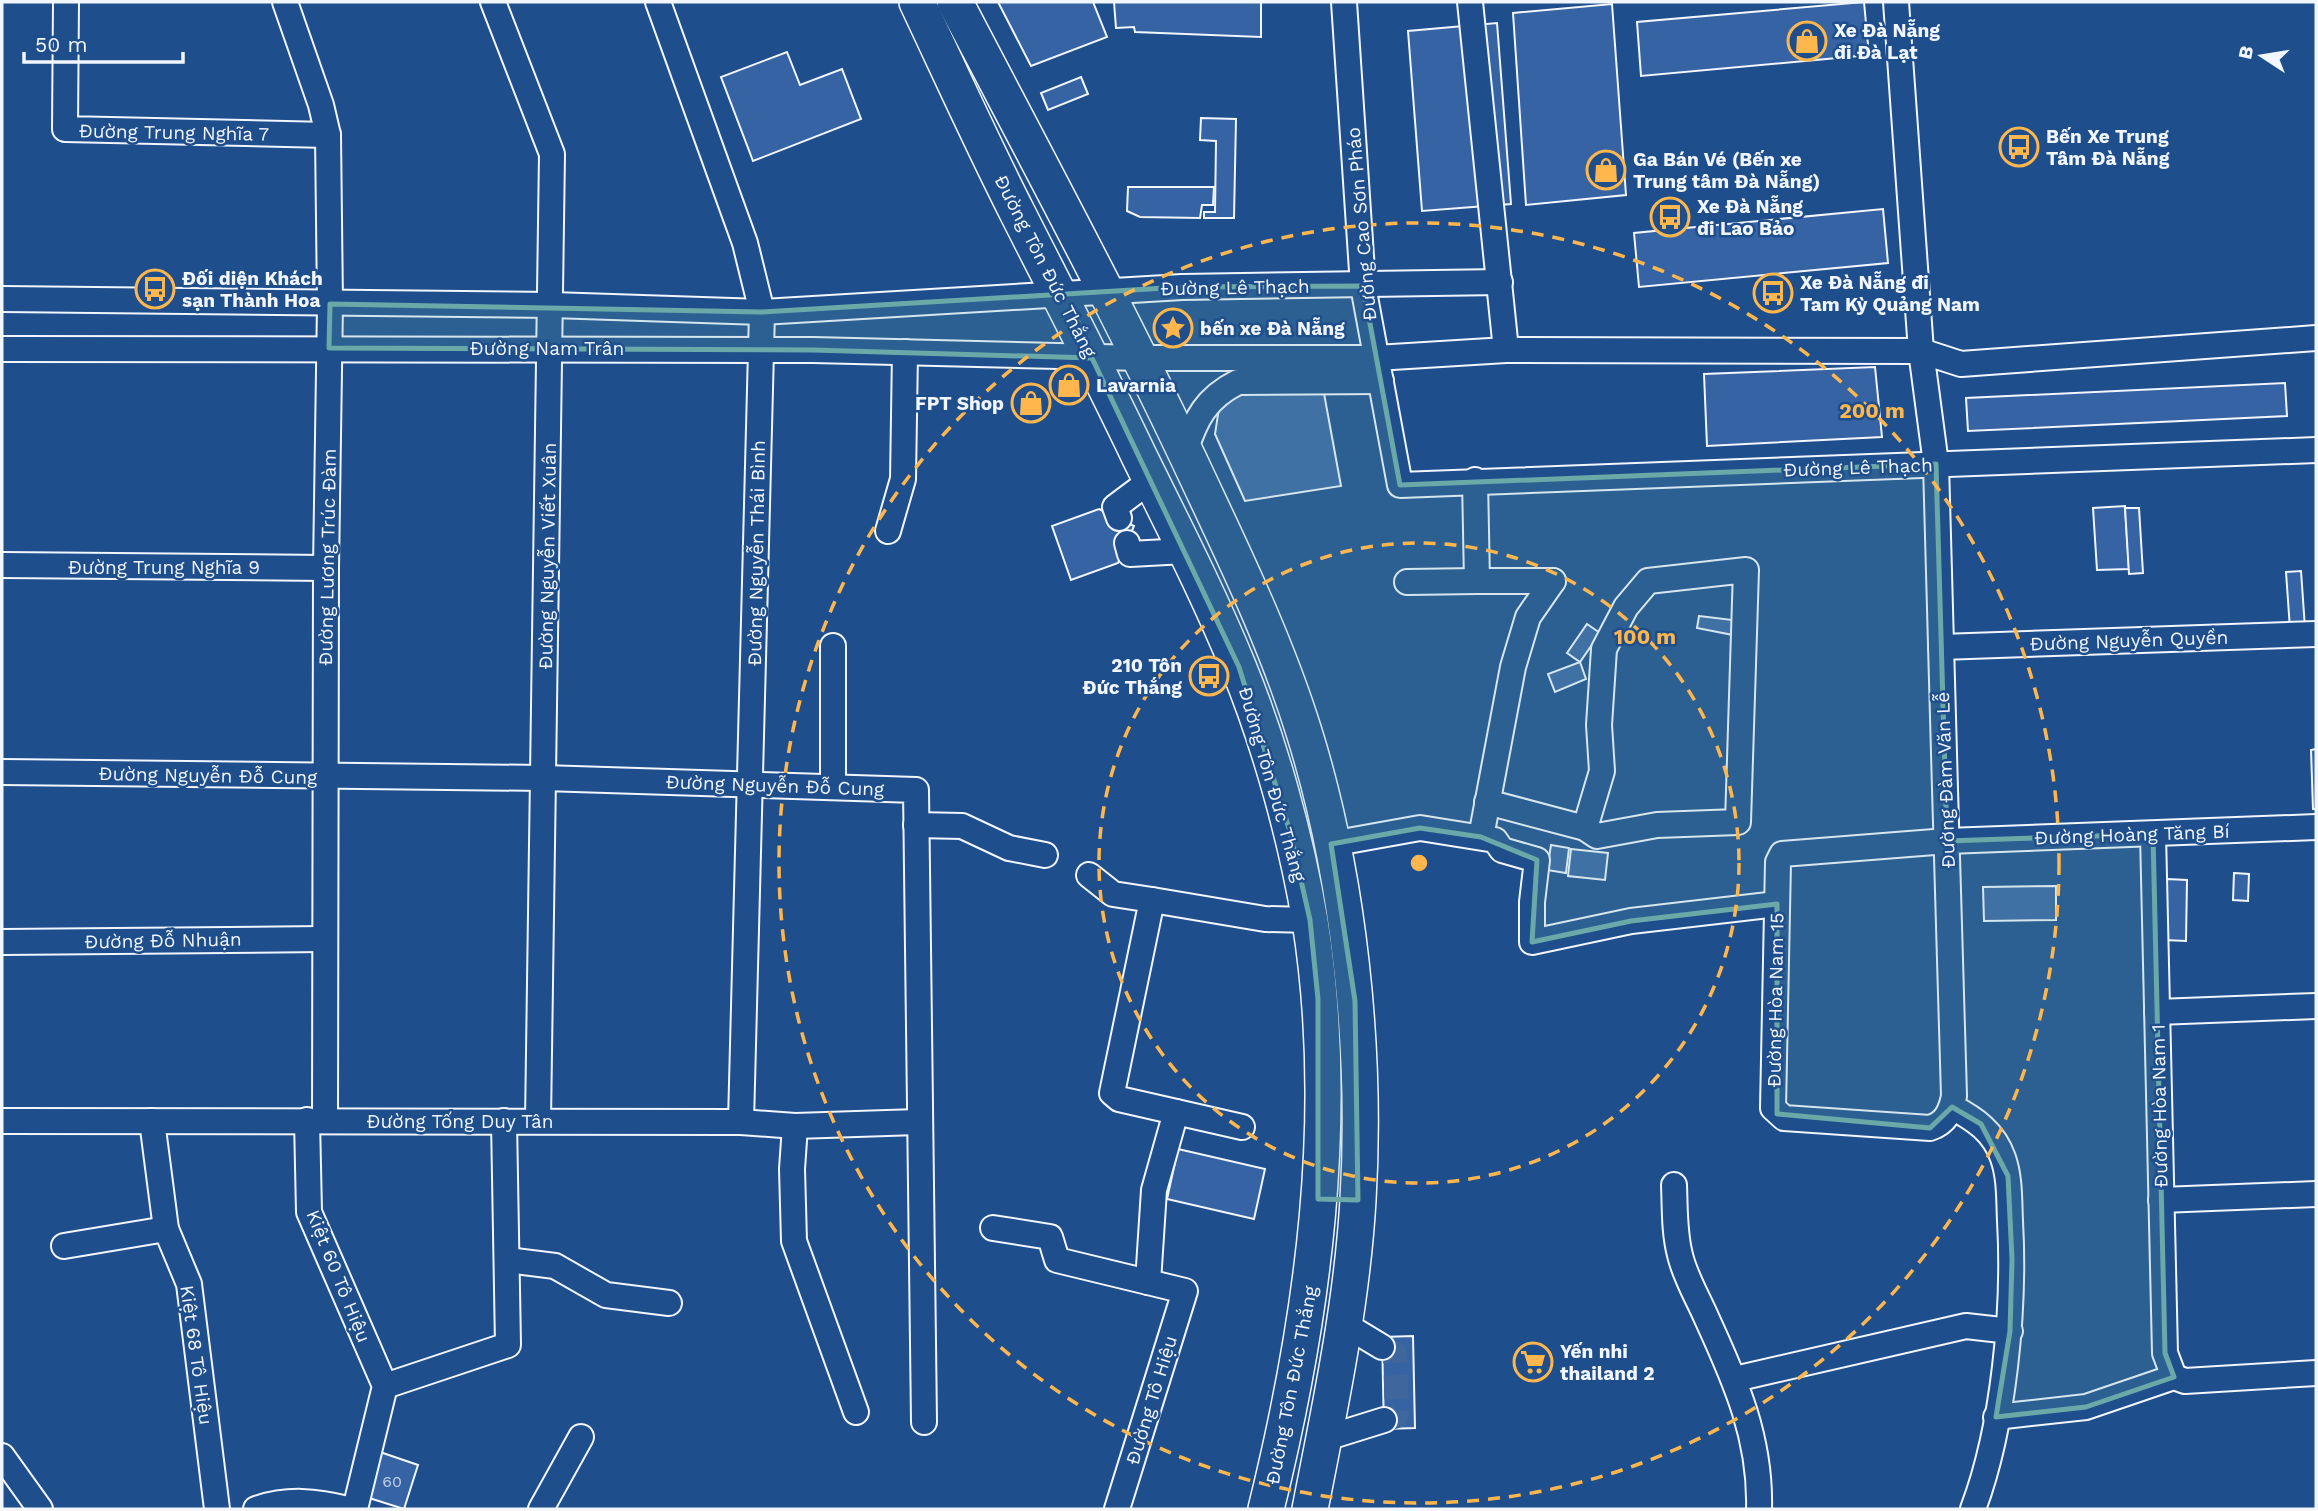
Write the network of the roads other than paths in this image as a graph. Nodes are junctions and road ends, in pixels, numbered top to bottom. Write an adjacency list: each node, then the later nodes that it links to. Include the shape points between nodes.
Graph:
1 (66, 2): 10 (street, Đường Trung Nghĩa 7, via 65,130)
2 (285, 2): 10 (street, Đường Lương Trúc Đàm)
3 (493, 2): 17 (street, Đường Nguyễn Viết Xuân, via 552,154)
4 (659, 2): 18 (street, Đường Nguyễn Thái Bình, via 745,243)
5 (917, 2): 14 (highway, Đường Tôn Đức Thắng)
6 (955, 2): 13 (highway, Đường Tôn Đức Thắng)
7 (1343, 2): 12 (street, Đường Cao Sơn Pháo)
8 (1470, 2): 11 (street)
9 (1896, 2): 25 (street, Đường Đàm Văn Lễ)
10 (328, 135): 16 (street, Đường Lương Trúc Đàm)
11 (1500, 282): 12 (street, Đường Lê Thạch); 24 (street)
12 (1363, 286): 13 (street, Đường Lê Thạch); 29 (street, Đường Cao Sơn Pháo)
13 (1107, 292): 14 (street, Đường Lê Thạch); 28 (highway, Đường Tôn Đức Thắng)
14 (1059, 295): 18 (street); 27 (highway, Đường Tôn Đức Thắng)
15 (2, 299): 16 (street)
16 (330, 304): 17 (street); 20 (street, Đường Lương Trúc Đàm)
17 (552, 305): 18 (street); 21 (street, Đường Nguyễn Viết Xuân)
18 (761, 312): 23 (street, Đường Nguyễn Thái Bình)
19 (2316, 338): 25 (street, via 1961,364)
20 (329, 348): 21 (street, Đường Nam Trân); 22 (street, Đường Nam Trân); 41 (street, Đường Lương Trúc Đàm)
21 (551, 348): 23 (street, Đường Nam Trân); 49 (street, Đường Nguyễn Viết Xuân)
22 (2, 349)
23 (761, 349): 26 (street, Đường Nam Trân); 50 (street, Đường Nguyễn Thái Bình)
24 (1506, 350): 25 (street); 29 (street)
25 (1921, 351): 32 (street, Đường Đàm Văn Lễ)
26 (905, 352): 27 (street, Đường Nam Trân); 37 (street, via 903,479)
27 (1092, 358): 28 (street, Đường Nam Trân); 33 (highway, Đường Tôn Đức Thắng)
28 (1142, 358): 29 (street); 31 (highway, Đường Tôn Đức Thắng)
29 (1378, 369): 31 (street, via 1238,382 1222,390 1195,418); 35 (street, Đường Cao Sơn Pháo)
30 (2316, 450): 32 (street, Đường Lê Thạch)
31 (1185, 451): 59 (highway, Đường Tôn Đức Thắng, via 1269,632 1305,734)
32 (1936, 464): 34 (street, Đường Lê Thạch); 46 (street, Đường Đàm Văn Lễ)
33 (1151, 480): 36 (street, via 1115,508); 39 (highway, Đường Tôn Đức Thắng)
34 (1475, 480): 35 (street, Đường Lê Thạch); 43 (street)
35 (1400, 485)
36 (1119, 518)
37 (888, 531)
38 (1127, 543): 39 (street, via 1130,554)
39 (1185, 551): 64 (highway, Đường Tôn Đức Thắng, via 1239,667 1264,740)
40 (2, 565): 41 (street, Đường Trung Nghĩa 9)
41 (326, 568): 48 (street, Đường Lương Trúc Đàm)
42 (1407, 582): 43 (street)
43 (1476, 582): 52 (street, via 1553,581 1528,617 1513,667)
44 (2316, 634): 46 (street, Đường Nguyễn Quyền)
45 (834, 646): 51 (street)
46 (1941, 647): 58 (street, Đường Đàm Văn Lễ)
47 (2, 772): 48 (street, Đường Nguyễn Đỗ Cung)
48 (325, 776): 49 (street, Đường Nguyễn Đỗ Cung); 65 (street, Đường Lương Trúc Đàm)
49 (543, 778): 50 (street, Đường Nguyễn Đỗ Cung); 75 (street, Đường Nguyễn Viết Xuân)
50 (751, 783): 51 (street, Đường Nguyễn Đỗ Cung); 76 (street, Đường Nguyễn Thái Bình)
51 (833, 787): 53 (street, Đường Nguyễn Đỗ Cung, via 916,790)
52 (1487, 802): 55 (street); 57 (street)
53 (916, 825): 60 (street, via 962,826 1009,848); 77 (street, Đường Nguyễn Đỗ Cung)
54 (2316, 827): 56 (street, Đường Hoàng Tăng Bí)
55 (1584, 828): 55 (street, via 1602,771 1599,725 1604,649 1626,607 1648,581 1745,570 1738,822 1657,825 1597,836)
56 (2153, 834): 58 (street, Đường Hoàng Tăng Bí); 68 (street, Đường Hòa Nam 1)
57 (1481, 836): 59 (street, via 1420,828); 63 (street, via 1495,840 1502,850 1537,860 1532,942 1631,921)
58 (1947, 841): 63 (street, Đường Hòa Nam 15, via 1782,854); 69 (street, Đường Đàm Văn Lễ)
59 (1331, 844): 83 (highway, Đường Tôn Đức Thắng, via 1355,1001)
60 (1045, 855)
61 (1089, 875): 62 (street, via 1113,894)
62 (1152, 900): 64 (street, via 1265,919); 70 (street, via 1111,1089 1119,1099)
63 (1777, 904): 69 (street, Đường Hòa Nam 15, via 1773,1108 1777,1114 1930,1128 1945,1120)
64 (1310, 920): 82 (highway, Đường Tôn Đức Thắng, via 1322,1062)
65 (324, 939): 66 (street, Đường Đỗ Nhuận); 71 (street, Đường Lương Trúc Đàm)
66 (2, 942)
67 (2316, 1006): 68 (street)
68 (2157, 1012): 84 (street, Đường Hòa Nam 1)
69 (1953, 1101): 92 (street, via 1993,1137 2008,1176)
70 (1176, 1112): 79 (street); 89 (street, via 1154,1190)
71 (316, 1120): 73 (street, Đường Tống Duy Tân); 74 (street, Đường Tống Duy Tân); 97 (street, Kiệt 60 Tô Hiệu, via 309,1212)
72 (2, 1121): 73 (street, Đường Tống Duy Tân)
73 (152, 1121): 86 (street, Kiệt 68 Tô Hiệu)
74 (505, 1121): 75 (street, Đường Tống Duy Tân); 88 (street)
75 (538, 1121): 76 (street, Đường Tống Duy Tân)
76 (741, 1122): 78 (street, Đường Tống Duy Tân)
77 (918, 1122): 78 (street, Đường Tống Duy Tân); 101 (street, Đường Nguyễn Đỗ Cung)
78 (795, 1126): 98 (street, via 794,1241)
79 (1242, 1127)
80 (1674, 1185): 96 (street, via 1681,1258)
81 (2316, 1194): 84 (street)
82 (1318, 1199): 83 (highway); 112 (highway, Đường Tôn Đức Thắng, via 1305,1328)
83 (1358, 1200): 91 (highway, Đường Tôn Đức Thắng)
84 (2161, 1200): 95 (street, Đường Hòa Nam 1, via 2165,1353)
85 (993, 1228): 89 (street, via 1050,1237 1057,1260)
86 (166, 1229): 87 (street); 106 (street, Kiệt 68 Tô Hiệu, via 189,1284)
87 (64, 1246)
88 (507, 1260): 90 (street, via 555,1266 606,1295); 97 (street, via 508,1345)
89 (1148, 1282): 111 (street, Đường Tô Hiệu, via 1185,1291)
90 (670, 1304)
91 (1344, 1324): 93 (street); 103 (highway, Đường Tôn Đức Thắng)
92 (2010, 1331): 96 (street, via 1966,1326); 99 (street)
93 (1382, 1347)
94 (2316, 1373): 95 (street, via 2185,1381)
95 (2174, 1377): 99 (street, via 2086,1407)
96 (1735, 1379): 114 (street, via 1756,1448)
97 (385, 1386): 109 (street)
98 (856, 1412)
99 (1996, 1417): 115 (street, via 1986,1475)
100 (1384, 1420): 103 (street)
101 (923, 1422)
102 (581, 1437): 110 (street)
103 (1323, 1439): 113 (highway, Đường Tôn Đức Thắng)
104 (2, 1456): 105 (street)
105 (40, 1509)
106 (217, 1509)
107 (256, 1509): 108 (street, via 276,1502 321,1502)
108 (348, 1509)
109 (355, 1509)
110 (541, 1509)
111 (1117, 1509)
112 (1266, 1509)
113 (1310, 1509)
114 (1759, 1509)
115 (1973, 1509)

